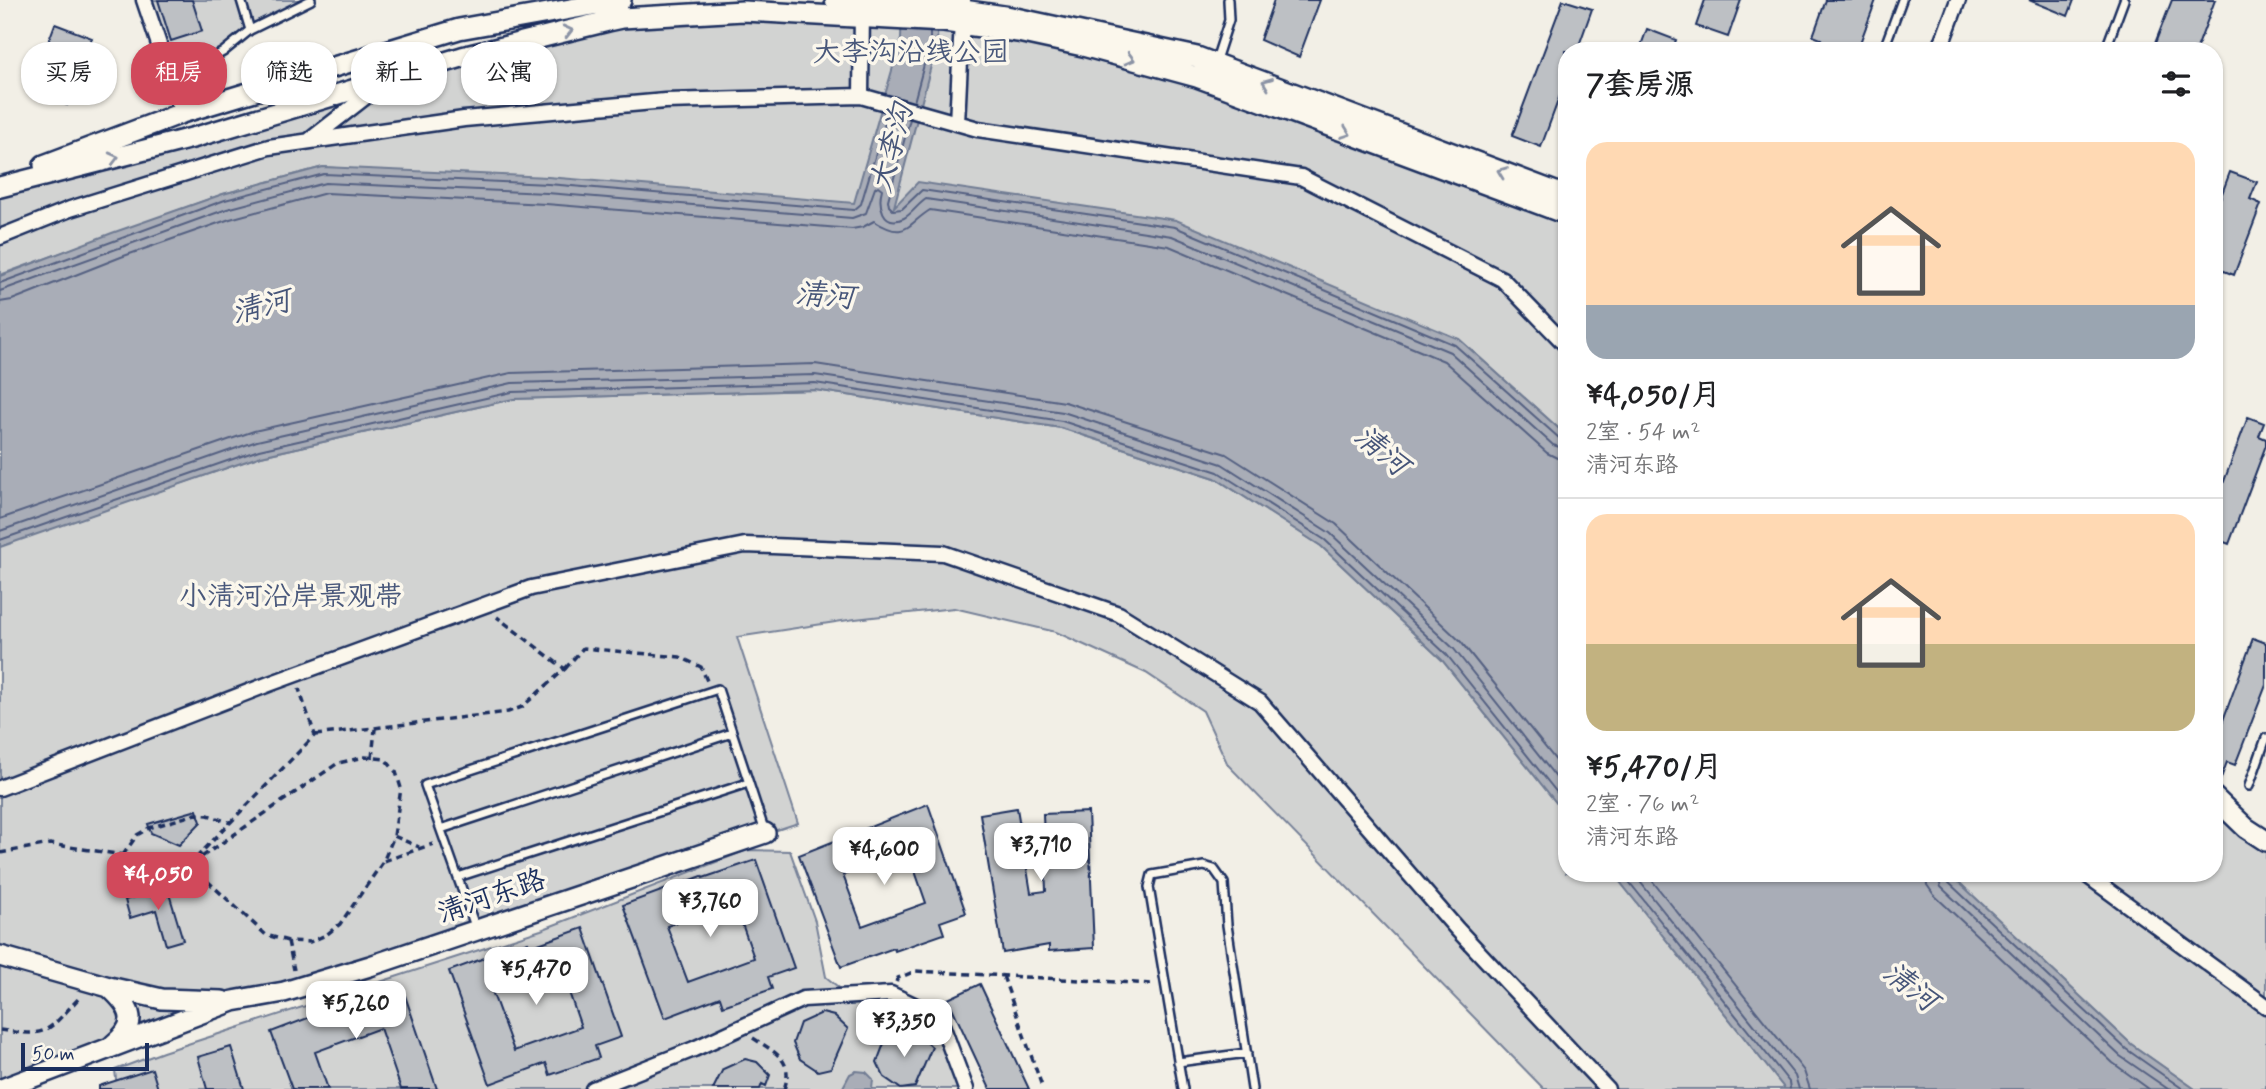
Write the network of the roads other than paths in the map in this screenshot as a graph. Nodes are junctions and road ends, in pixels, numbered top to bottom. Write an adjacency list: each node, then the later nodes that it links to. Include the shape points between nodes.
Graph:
1 (144, 0): 13 (street)
2 (241, 0): 12 (lane)
3 (311, 0): 12 (lane)
4 (835, 0): 10 (main road)
5 (1228, 0): 19 (lane, via 1229,20)
6 (1902, 0): 14 (lane)
7 (1958, 0): 15 (street)
8 (2124, 0): 16 (lane)
9 (613, 8): 10 (main road); 18 (main road, one-way to 9); 24 (main road, via 459,29)
10 (868, 8): 11 (main road); 21 (street)
11 (956, 13): 19 (main road, via 1025,19); 25 (street); 30 (main road, one-way to 30, via 1197,77)
12 (250, 30): 17 (lane)
13 (158, 42)
14 (1886, 42)
15 (1942, 42)
16 (2108, 42)
17 (227, 49)
18 (447, 61)
19 (1215, 64): 29 (main road, one-way to 19)
20 (351, 90): 28 (main road, one-way to 20, via 196,137)
21 (868, 98): 25 (street); 26 (street, via 665,101 464,119)
22 (179, 105): 24 (street)
23 (355, 105): 26 (street)
24 (182, 113): 27 (main road)
25 (952, 122): 32 (street, via 1301,177 1502,279)
26 (309, 141): 31 (street, via 269,147 82,205)
27 (0, 181)
28 (0, 187)
29 (1558, 194)
30 (1558, 211)
31 (0, 237)
32 (1558, 337)
33 (732, 733): 35 (lane); 40 (lane); 40 (lane, via 718,689 425,785)
34 (2266, 738): 36 (lane)
35 (748, 783): 41 (lane); 44 (lane)
36 (2249, 786)
37 (0, 788): 59 (street, via 531,588 745,545 943,553 1119,614 1260,702 1457,929)
38 (2223, 806): 42 (main road)
39 (2223, 821): 43 (main road)
40 (441, 829): 44 (lane)
41 (765, 833): 46 (main road, 清河东路)
42 (2266, 841)
43 (2266, 854)
44 (458, 877): 46 (lane)
45 (2096, 882): 50 (street)
46 (477, 929): 49 (main road, 清河东路, via 297,988)
47 (0, 956): 48 (main road, 清河东路)
48 (101, 985): 49 (main road, 清河东路, via 162,999); 51 (main road, via 127,1003 130,1020 126,1035)
49 (233, 1001): 51 (main road, 清河东路)
50 (2266, 1006)
51 (112, 1046): 54 (main road, 清河东路)
52 (1247, 1053): 53 (lane); 53 (lane, via 1223,883 1214,869 1204,866 1152,876 1149,887); 58 (lane)
53 (1178, 1062): 57 (lane)
54 (2, 1089)
55 (593, 1089): 56 (street, via 803,999 891,994 939,1017)
56 (966, 1089)
57 (1183, 1089)
58 (1252, 1089)
59 (1607, 1089)

